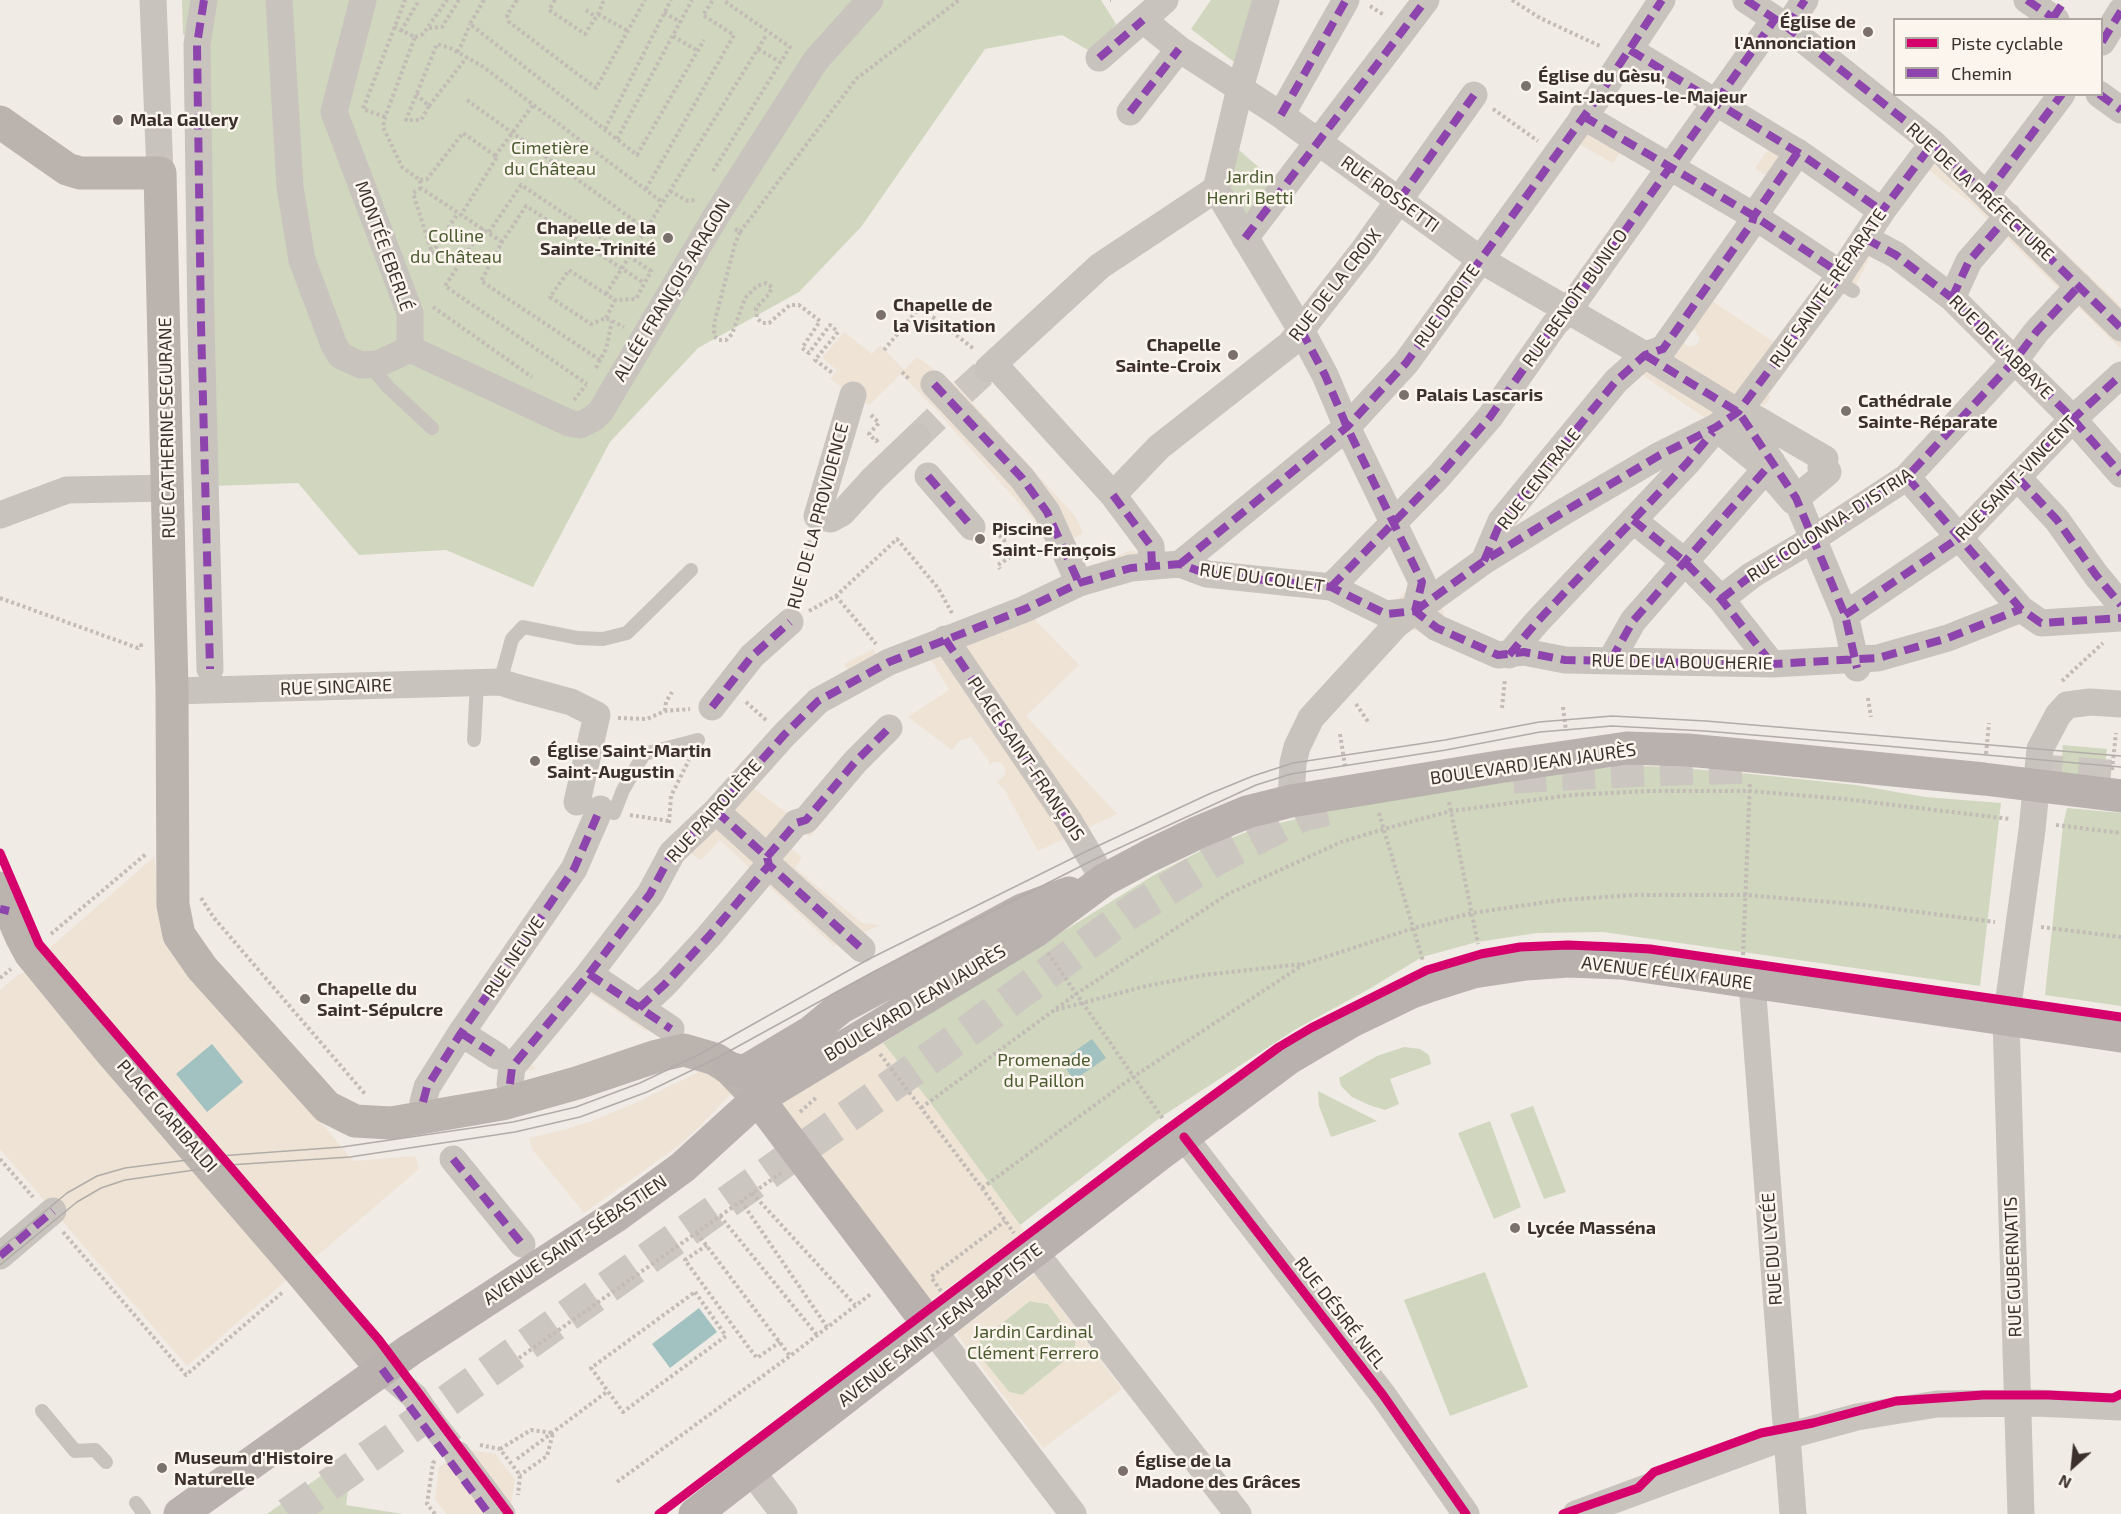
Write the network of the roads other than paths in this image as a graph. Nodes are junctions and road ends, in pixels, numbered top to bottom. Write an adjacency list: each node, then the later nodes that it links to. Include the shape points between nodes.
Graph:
1 (153, 0): 36 (street, RUE CATHERINE SEGURANE)
2 (204, 0): 98 (street, via 197,44)
3 (279, 0): 55 (street, via 290,187 302,260 341,356 361,365)
4 (363, 0): 52 (street, MONTÉE EBERLÉ, via 334,112 410,313)
5 (870, 0): 52 (street, ALLÉE FRANÇOIS ARAGON, via 816,60 594,418 580,424 569,423)
6 (1164, 0): 16 (street)
7 (1266, 0): 22 (street)
8 (1346, 0): 29 (street)
9 (1426, 0): 32 (street)
10 (1662, 0): 20 (street, RUE DROITE)
11 (1746, 0): 17 (street, RUE DE LA PRÉFECTURE)
12 (1805, 0): 17 (street, RUE BENOÎT BUNICO)
13 (2026, 0): 15 (street)
14 (2121, 11): 18 (street)
15 (2058, 12)
16 (1143, 20): 19 (street, RUE ROSSETTI); 21 (street)
17 (1781, 23): 26 (street, RUE BENOÎT BUNICO); 33 (street, RUE DE LA PRÉFECTURE)
18 (2103, 40)
19 (1179, 49): 22 (street, RUE ROSSETTI); 28 (street)
20 (1627, 54): 26 (street); 30 (street, RUE DROITE)
21 (1099, 58)
22 (1240, 88): 29 (street, RUE ROSSETTI); 37 (street)
23 (1474, 95): 39 (street, RUE DE LA CROIX)
24 (2060, 96): 38 (street)
25 (2102, 96): 27 (street)
26 (1716, 101): 34 (street); 35 (street, RUE BENOÎT BUNICO)
27 (2121, 110)
28 (1130, 112)
29 (1281, 115): 32 (street, RUE ROSSETTI)
30 (1583, 116): 35 (street); 45 (street, RUE DROITE)
31 (0, 122): 36 (street, via 67,169 80,173)
32 (1319, 143): 39 (street, RUE ROSSETTI); 43 (street)
33 (1933, 143): 38 (street, RUE DE LA PRÉFECTURE); 40 (street, RUE SAINTE-RÉPARATE)
34 (1798, 152): 40 (street); 41 (street, RUE CENTRALE)
35 (1671, 165): 41 (street); 49 (street, RUE BENOÎT BUNICO)
36 (160, 173): 70 (street, RUE CATHERINE SEGURANE)
37 (1216, 189): 43 (street); 71 (street, via 1100,266 988,363)
38 (1986, 195): 42 (street, RUE DE LA PRÉFECTURE)
39 (1399, 200): 45 (street, RUE ROSSETTI); 51 (street, RUE DE LA CROIX)
40 (1882, 211): 44 (street, RUE SAINTE-RÉPARATE)
41 (1754, 216): 46 (street); 53 (street, RUE CENTRALE, via 1663,349)
42 (2008, 216): 47 (street, RUE DE LA PRÉFECTURE); 48 (street, via 1969,261)
43 (1245, 238): 51 (street)
44 (1866, 239): 46 (street, RUE SAINTE-RÉPARATE); 48 (street, RUE DE L'ABBAYE, via 1896,255)
45 (1481, 260): 49 (street, RUE ROSSETTI); 61 (street, RUE DROITE, via 1406,363)
46 (1843, 282): 59 (street, RUE SAINTE-RÉPARATE)
47 (2079, 286): 50 (street, RUE DE LA PRÉFECTURE); 54 (street, RUE COLONNA-D'ISTRIA)
48 (1952, 298): 54 (street, RUE DE L'ABBAYE)
49 (1568, 311): 53 (street, RUE ROSSETTI); 75 (street, RUE BENOÎT BUNICO, via 1490,417)
50 (2121, 328)
51 (1301, 330): 61 (street); 71 (street, RUE DE LA CROIX, via 1290,344 1159,447)
52 (410, 349): 55 (street, via 378,364)
53 (1645, 355): 59 (street, RUE ROSSETTI); 79 (street, RUE CENTRALE, via 1616,381 1502,522)
54 (2015, 360): 60 (street, RUE DE L'ABBAYE); 68 (street, RUE COLONNA-D'ISTRIA)
55 (369, 364): 62 (lane)
56 (2121, 375): 60 (street, RUE SAINT-VINCENT)
57 (947, 398): 84 (street, via 1022,478 1047,512)
58 (860, 403): 64 (street, RUE DE LA PROVIDENCE, via 817,516 831,519 842,513)
59 (1740, 414): 63 (street, RUE SAINTE-RÉPARATE); 65 (street); 72 (street, via 1746,413 1825,459 1821,467 1828,472)
60 (2073, 419): 66 (street, RUE DE L'ABBAYE); 69 (street, RUE SAINT-VINCENT)
61 (1347, 427): 75 (street); 81 (street, RUE DROITE)
62 (432, 428)
63 (1716, 428): 74 (street); 79 (street, via 1660,455)
64 (917, 437)
65 (1769, 466): 72 (street); 80 (street)
66 (2121, 474)
67 (928, 477): 76 (street)
68 (1907, 477): 77 (street); 78 (street, RUE COLONNA-D'ISTRIA)
69 (2018, 478): 77 (street, RUE SAINT-VINCENT); 87 (street, via 2057,520)
70 (168, 488): 73 (street, via 67,490); 100 (street, RUE CATHERINE SEGURANE)
71 (1113, 495): 82 (street, via 1151,546)
72 (1796, 498): 78 (street)
73 (0, 515)
74 (1633, 520): 80 (street); 94 (street)
75 (1394, 524): 85 (street, RUE BENOÎT BUNICO); 89 (street, via 1422,582)
76 (972, 527)
77 (1960, 537): 88 (street); 90 (street, RUE SAINT-VINCENT)
78 (1814, 538): 86 (street, RUE COLONNA-D'ISTRIA, via 1752,575); 90 (street)
79 (1484, 561): 89 (street, RUE CENTRALE)
80 (1685, 562): 86 (street); 95 (street, via 1633,621)
81 (1180, 564): 82 (street, RUE PAIROLIÈRE); 85 (street, RUE DU COLLET, via 1206,574)
82 (1152, 565): 84 (street, RUE PAIROLIÈRE)
83 (691, 570): 99 (lane, via 627,633 603,639 578,638 523,627)
84 (1079, 583): 93 (street, RUE PAIROLIÈRE, via 1024,609)
85 (1331, 587): 89 (street, RUE DU COLLET, via 1386,614)
86 (1721, 599): 97 (street)
87 (2121, 605)
88 (2021, 609): 91 (street, via 2041,623); 96 (street, RUE DE LA BOUCHERIE, via 1948,639)
89 (1415, 611): 94 (street, via 1437,628 1498,655); 109 (street, RUE CENTRALE, via 1396,624 1311,718 1293,763)
90 (1845, 615): 96 (street)
91 (2121, 618)
92 (790, 622): 102 (street, RUE DE LA PROVIDENCE, via 752,656)
93 (942, 634): 111 (street, RUE PAIROLIÈRE, via 819,701); 113 (street, PLACE SAINT-FRANÇOIS, via 1069,821)
94 (1509, 655): 95 (street, RUE DE LA BOUCHERIE, via 1524,652 1565,660)
95 (1611, 660): 97 (street, RUE DE LA BOUCHERIE)
96 (1857, 663): 97 (street, RUE DE LA BOUCHERIE)
97 (1773, 664)
98 (210, 669)
99 (488, 683): 100 (street, RUE SINCAIRE); 103 (street, RUE SINCAIRE, via 571,702); 105 (lane)
100 (172, 691): 127 (street, RUE CATHERINE SEGURANE, via 164,851 178,935 202,968 327,1107 361,1109 391,1123 502,1104 684,1050 715,1059)
101 (2121, 704): 107 (street, RUE GUBERNATIS, via 2067,705 2040,749)
102 (712, 707)
103 (597, 715): 110 (street, RUE NEUVE)
104 (889, 728): 112 (street, via 806,820 796,823)
105 (474, 740)
106 (698, 740): 110 (lane, via 644,754 623,790)
107 (2037, 785): 108 (main road, BOULEVARD JEAN JAURÈS); 109 (main road, BOULEVARD JEAN JAURÈS, via 1687,750 1628,748); 121 (street, RUE GUBERNATIS)
108 (2115, 795)
109 (1291, 801): 113 (main road, BOULEVARD JEAN JAURÈS, via 1247,812 1199,832)
110 (597, 808): 124 (street, RUE NEUVE, via 574,869)
111 (716, 811): 112 (street); 118 (street, RUE PAIROLIÈRE, via 672,853 650,894)
112 (768, 861): 116 (street); 119 (street, via 709,936)
113 (1104, 880): 123 (main road, BOULEVARD JEAN JAURÈS, via 1022,910 840,1008); 129 (main road, BOULEVARD JEAN JAURÈS, via 1034,932)
114 (3, 903): 138 (street, PLACE GARIBALDI, via 22,938 293,1280)
115 (1021, 926): 120 (main road)
116 (862, 949)
117 (1742, 970): 121 (main road, AVENUE FÉLIX FAURE); 131 (main road, AVENUE FÉLIX FAURE, via 1568,961 1473,972 1412,992 1350,1022); 143 (street, RUE DU LYCÉE)
118 (589, 974): 119 (street); 128 (street, RUE PAIROLIÈRE, via 512,1067)
119 (639, 1008): 122 (street)
120 (870, 1014): 123 (main road); 129 (main road, via 804,1055)
121 (2006, 1020): 125 (main road, AVENUE FÉLIX FAURE); 139 (street, RUE GUBERNATIS)
122 (671, 1029)
123 (812, 1032): 127 (main road, BOULEVARD JEAN JAURÈS, via 749,1069)
124 (461, 1034): 126 (street); 130 (street, RUE NEUVE, via 427,1087)
125 (2121, 1036)
126 (496, 1056)
127 (729, 1068): 129 (street)
128 (510, 1084)
129 (758, 1099): 137 (main road); 138 (main road, AVENUE SAINT-SÉBASTIEN, via 682,1167 616,1216)
130 (423, 1102)
131 (1173, 1127): 134 (main road, AVENUE SAINT-JEAN-BAPTISTE); 153 (street, RUE DÉSIRÉ NIEL, via 1383,1395)
132 (453, 1159): 135 (street)
133 (59, 1223): 136 (street)
134 (1024, 1242): 137 (main road, AVENUE SAINT-JEAN-BAPTISTE); 152 (street)
135 (522, 1244)
136 (0, 1256)
137 (933, 1312): 145 (main road, AVENUE SAINT-JEAN-BAPTISTE); 151 (street)
138 (382, 1369): 142 (street); 147 (main road, AVENUE SAINT-SÉBASTIEN)
139 (2017, 1404): 140 (street); 143 (street, via 1937,1404 1857,1417); 156 (street, RUE GUBERNATIS)
140 (2121, 1407)
141 (42, 1411): 144 (lane, via 75,1451 95,1450)
142 (431, 1428)
143 (1787, 1436): 154 (street); 155 (street, RUE DU LYCÉE)
144 (106, 1462)
145 (752, 1472): 149 (main road, AVENUE SAINT-JEAN-BAPTISTE); 150 (street)
146 (510, 1509): 148 (street, via 454,1457)
147 (180, 1514)
148 (489, 1514)
149 (695, 1514)
150 (784, 1514)
151 (1073, 1514)
152 (1238, 1514)
153 (1466, 1514)
154 (1576, 1514)
155 (1792, 1514)
156 (2021, 1514)

